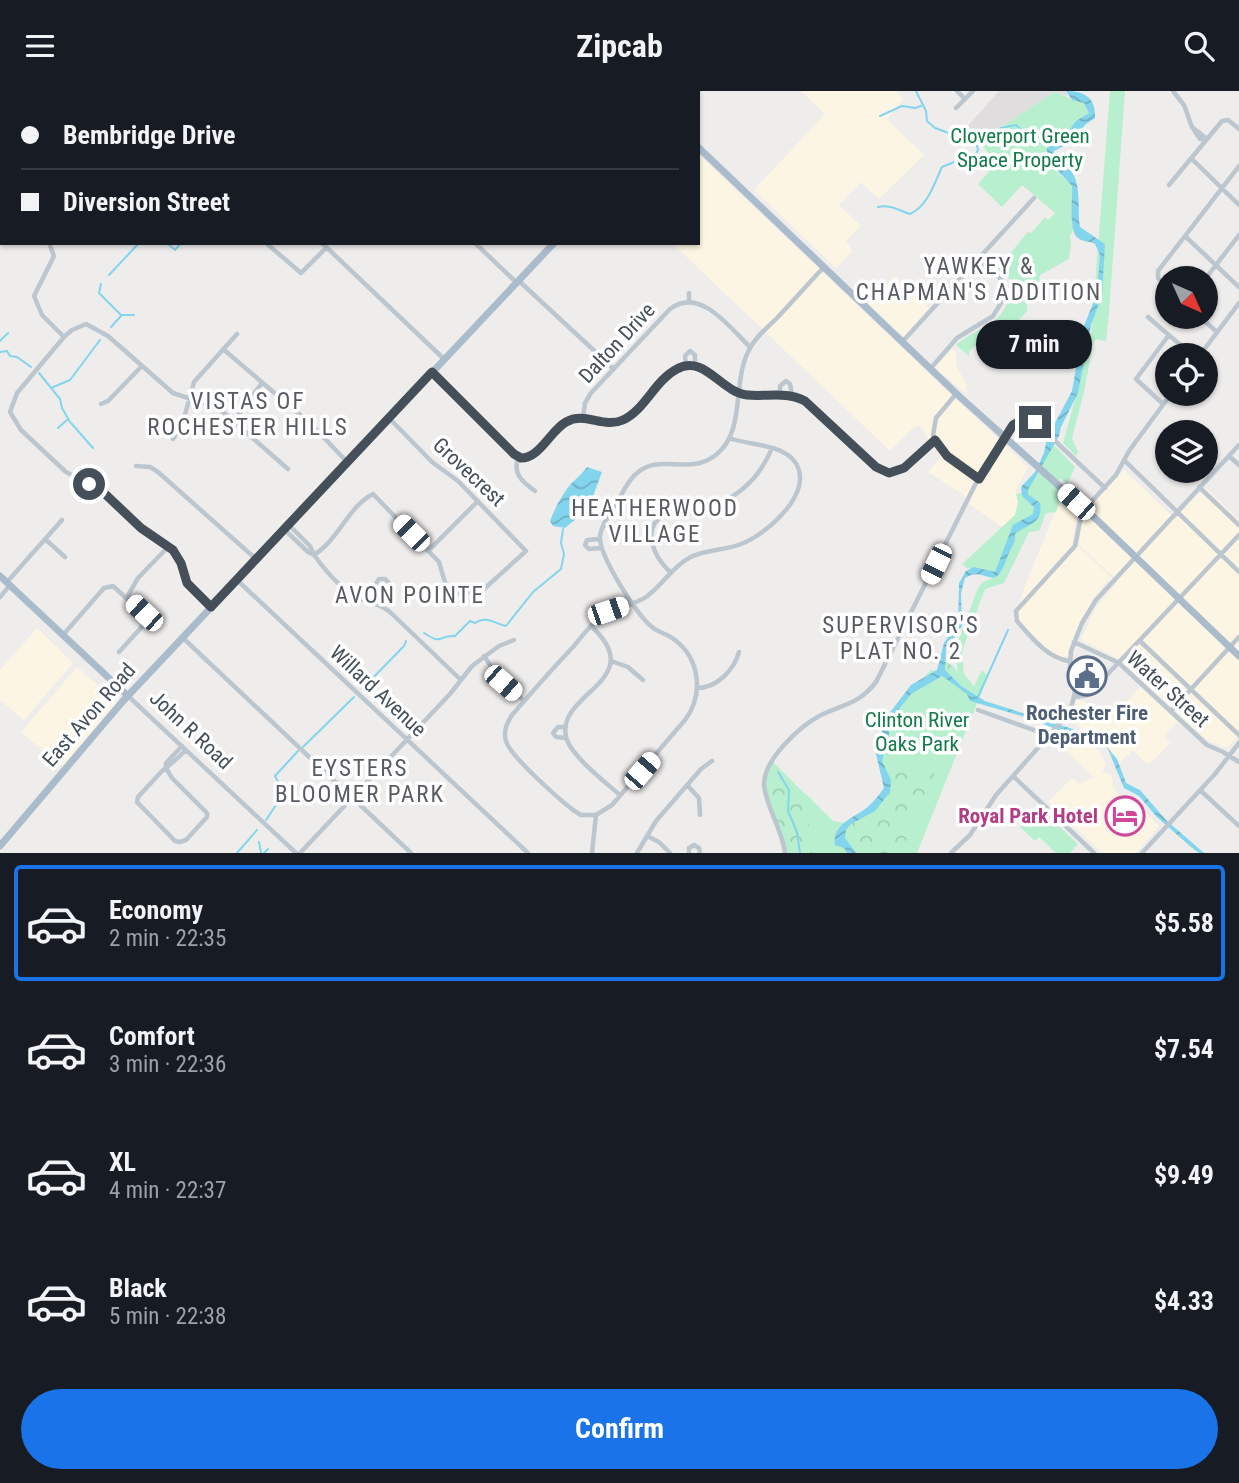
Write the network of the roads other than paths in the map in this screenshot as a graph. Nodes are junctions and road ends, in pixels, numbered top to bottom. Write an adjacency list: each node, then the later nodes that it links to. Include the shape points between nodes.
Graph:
1 (957, 91): 4 (street)
2 (973, 91): 4 (street)
3 (1173, 91): 7 (street, via 1192,127)
4 (965, 99): 5 (street)
5 (956, 108)
6 (1239, 129): 7 (street, via 1224,120)
7 (1207, 139): 9 (street)
8 (700, 149): 25 (main road)
9 (1192, 159): 11 (street); 12 (street)
10 (1239, 166): 12 (street)
11 (1169, 185)
12 (1222, 188): 14 (street); 16 (street)
13 (1034, 198): 22 (street)
14 (1239, 205)
15 (1239, 235): 23 (street)
16 (1185, 236): 23 (street); 24 (street)
17 (50, 245): 36 (street, via 54,256 34,296 42,315)
18 (269, 245): 21 (street, via 301,273)
19 (477, 245): 26 (street)
20 (552, 245): 26 (main road, East Avon Road)
21 (324, 246): 44 (street)
22 (978, 260): 37 (street); 49 (street, via 1000,278 1004,294 993,316 957,338)
23 (1216, 265): 27 (street)
24 (1163, 266)
25 (824, 267): 37 (main road); 41 (street)
26 (518, 282): 44 (main road, East Avon Road); 48 (street)
27 (1239, 287)
28 (689, 293): 29 (street)
29 (689, 302): 41 (street, via 706,307); 48 (street, Dalton Drive, via 670,309)
30 (1239, 303): 33 (street)
31 (1148, 317): 35 (street)
32 (1214, 329): 33 (street)
33 (1217, 332): 40 (street)
34 (237, 334): 42 (street)
35 (1169, 335): 38 (street); 39 (street)
36 (64, 337): 47 (street, via 80,326 93,326); 87 (street, via 17,393 9,412 21,430 66,472 103,492)
37 (902, 342): 49 (main road)
38 (1163, 343)
39 (1178, 343)
40 (1209, 343)
41 (750, 347): 52 (street)
42 (223, 349): 51 (street); 57 (street, via 198,375)
43 (1155, 354): 56 (street, via 1136,379)
44 (444, 359): 50 (main road, East Avon Road)
45 (686, 365): 46 (street); 46 (street, via 690,351); 61 (street, via 672,372 624,419 608,423)
46 (695, 365): 52 (street)
47 (141, 367): 57 (street, via 165,388); 58 (street)
48 (614, 369): 61 (street, Dalton Drive, via 587,399)
49 (930, 369): 54 (main road)
50 (432, 372): 60 (main road, East Avon Road); 69 (street)
51 (262, 383): 62 (street); 71 (street)
52 (738, 393): 53 (street); 63 (street)
53 (779, 394): 55 (street); 55 (street, via 786,381)
54 (956, 394): 65 (street, via 936,418); 92 (main road)
55 (792, 395): 65 (street, via 811,405 889,473 899,471)
56 (1155, 397)
57 (189, 399): 62 (street, via 216,408); 64 (street)
58 (100, 404)
59 (1162, 406): 70 (street)
60 (389, 418): 71 (main road, East Avon Road); 79 (street, Grovecrest)
61 (583, 418): 69 (street, via 563,424 530,456)
62 (234, 422): 74 (street)
63 (729, 438): 67 (street); 86 (street, via 703,463 657,464 637,473 604,524)
64 (173, 439)
65 (935, 440): 75 (street, via 947,456)
66 (1239, 445): 68 (street)
67 (772, 448): 96 (street, via 755,478 737,493 712,506 670,511 660,517 652,532 652,547); 96 (street, via 792,459 799,470 799,491 793,502 749,541 692,556)
68 (1229, 456): 72 (street); 76 (street)
69 (518, 457): 78 (street, via 517,475)
70 (1124, 460): 77 (street); 80 (street)
71 (347, 462): 83 (main road, East Avon Road)
72 (1239, 465)
73 (136, 466): 94 (street, via 158,472)
74 (288, 469)
75 (979, 479): 77 (street, via 1015,423 1022,420 1032,421 1046,432); 159 (street, via 876,682 855,702 799,730 767,769 765,789)
76 (1199, 487): 80 (street); 82 (street)
77 (1105, 488): 119 (street, via 1082,512 1075,546 1020,604 1016,614 1019,624 1048,653)
78 (536, 491)
79 (478, 501): 89 (street); 89 (street, Grovecrest, via 526,551 484,589 449,596 439,562)
80 (1177, 512): 90 (street); 92 (street)
81 (62, 520): 85 (street)
82 (1239, 525)
83 (286, 527): 91 (street, via 310,546); 94 (main road, East Avon Road)
84 (1239, 535): 90 (street)
85 (46, 539): 93 (street); 98 (street)
86 (600, 539): 88 (street); 88 (street, via 587,540 585,545)
87 (168, 547): 101 (street); 105 (street, via 178,556 187,583)
88 (601, 548): 104 (street)
89 (429, 550): 91 (street, via 373,494)
90 (1221, 554): 95 (street); 102 (street)
91 (314, 555): 103 (street, via 351,593)
92 (1134, 556): 102 (main road); 112 (street, via 1094,603)
93 (65, 557)
94 (256, 559): 97 (main road, East Avon Road)
95 (1239, 572)
96 (670, 573): 104 (street, via 649,595)
97 (237, 580): 105 (main road, East Avon Road); 134 (street, Willard Avenue)
98 (4, 582): 100 (street); 107 (main road, John R Road)
99 (380, 592): 103 (street)
100 (0, 597)
101 (127, 597): 107 (street, via 107,586); 114 (street, via 149,619)
102 (1179, 599): 111 (street); 113 (main road)
103 (377, 603): 121 (street)
104 (632, 603): 106 (street, via 608,611); 123 (street, via 652,628 685,650 695,669)
105 (211, 607): 108 (main road, East Avon Road)
106 (591, 626): 118 (street, via 607,643); 127 (street)
107 (62, 636): 125 (main road, John R Road)
108 (183, 637): 125 (main road, East Avon Road); 145 (street)
109 (1239, 637): 113 (street)
110 (514, 640): 116 (street)
111 (1140, 641): 120 (street); 124 (street)
112 (1074, 642): 119 (street); 120 (street, Water Street)
113 (1230, 647): 117 (main road); 124 (street)
114 (120, 652)
115 (739, 652): 123 (street, via 719,681)
116 (484, 656): 121 (street); 127 (street)
117 (1239, 656)
118 (611, 661): 122 (street, via 628,667); 130 (street)
119 (1069, 661): 126 (street)
120 (1119, 663): 126 (street, via 1088,695); 129 (street, Water Street)
121 (461, 680): 134 (street)
122 (643, 680)
123 (697, 688): 144 (street, via 689,715)
124 (1191, 689): 129 (street); 131 (street)
125 (128, 696): 136 (street, John R Road); 150 (main road, East Avon Road)
126 (1074, 697): 132 (street, via 1069,714)
127 (524, 701): 146 (street, via 506,726 509,748 573,810)
128 (978, 710): 132 (street)
129 (1171, 711): 137 (street, Water Street, via 1207,745)
130 (566, 727): 133 (street); 133 (street, via 558,727 554,733)
131 (1239, 735)
132 (1050, 736): 141 (street)
133 (567, 738): 144 (street, via 574,752)
134 (407, 740): 145 (street); 153 (street, Willard Avenue)
135 (1239, 743): 137 (street)
136 (184, 748): 140 (street); 151 (street, John R Road)
137 (1228, 756): 139 (street, Water Street); 143 (street)
138 (712, 761): 142 (street)
139 (1239, 762)
140 (166, 768): 140 (street, via 207,813 180,842 137,802)
141 (1013, 776): 160 (street, via 985,808 970,835); 161 (street)
142 (687, 785): 147 (street, via 699,798); 149 (street)
143 (1200, 790): 148 (street); 162 (street)
144 (620, 795): 146 (street)
145 (352, 798): 151 (street); 152 (street)
146 (596, 815): 154 (street)
147 (700, 815)
148 (1239, 826)
149 (648, 836): 155 (street); 156 (street)
150 (0, 846)
151 (298, 853)
152 (411, 853)
153 (528, 853)
154 (592, 853)
155 (637, 853)
156 (670, 853)
157 (689, 853): 158 (street, via 694,845)
158 (700, 853)
159 (785, 853)
160 (951, 853)
161 (1094, 853)
162 (1142, 853)

